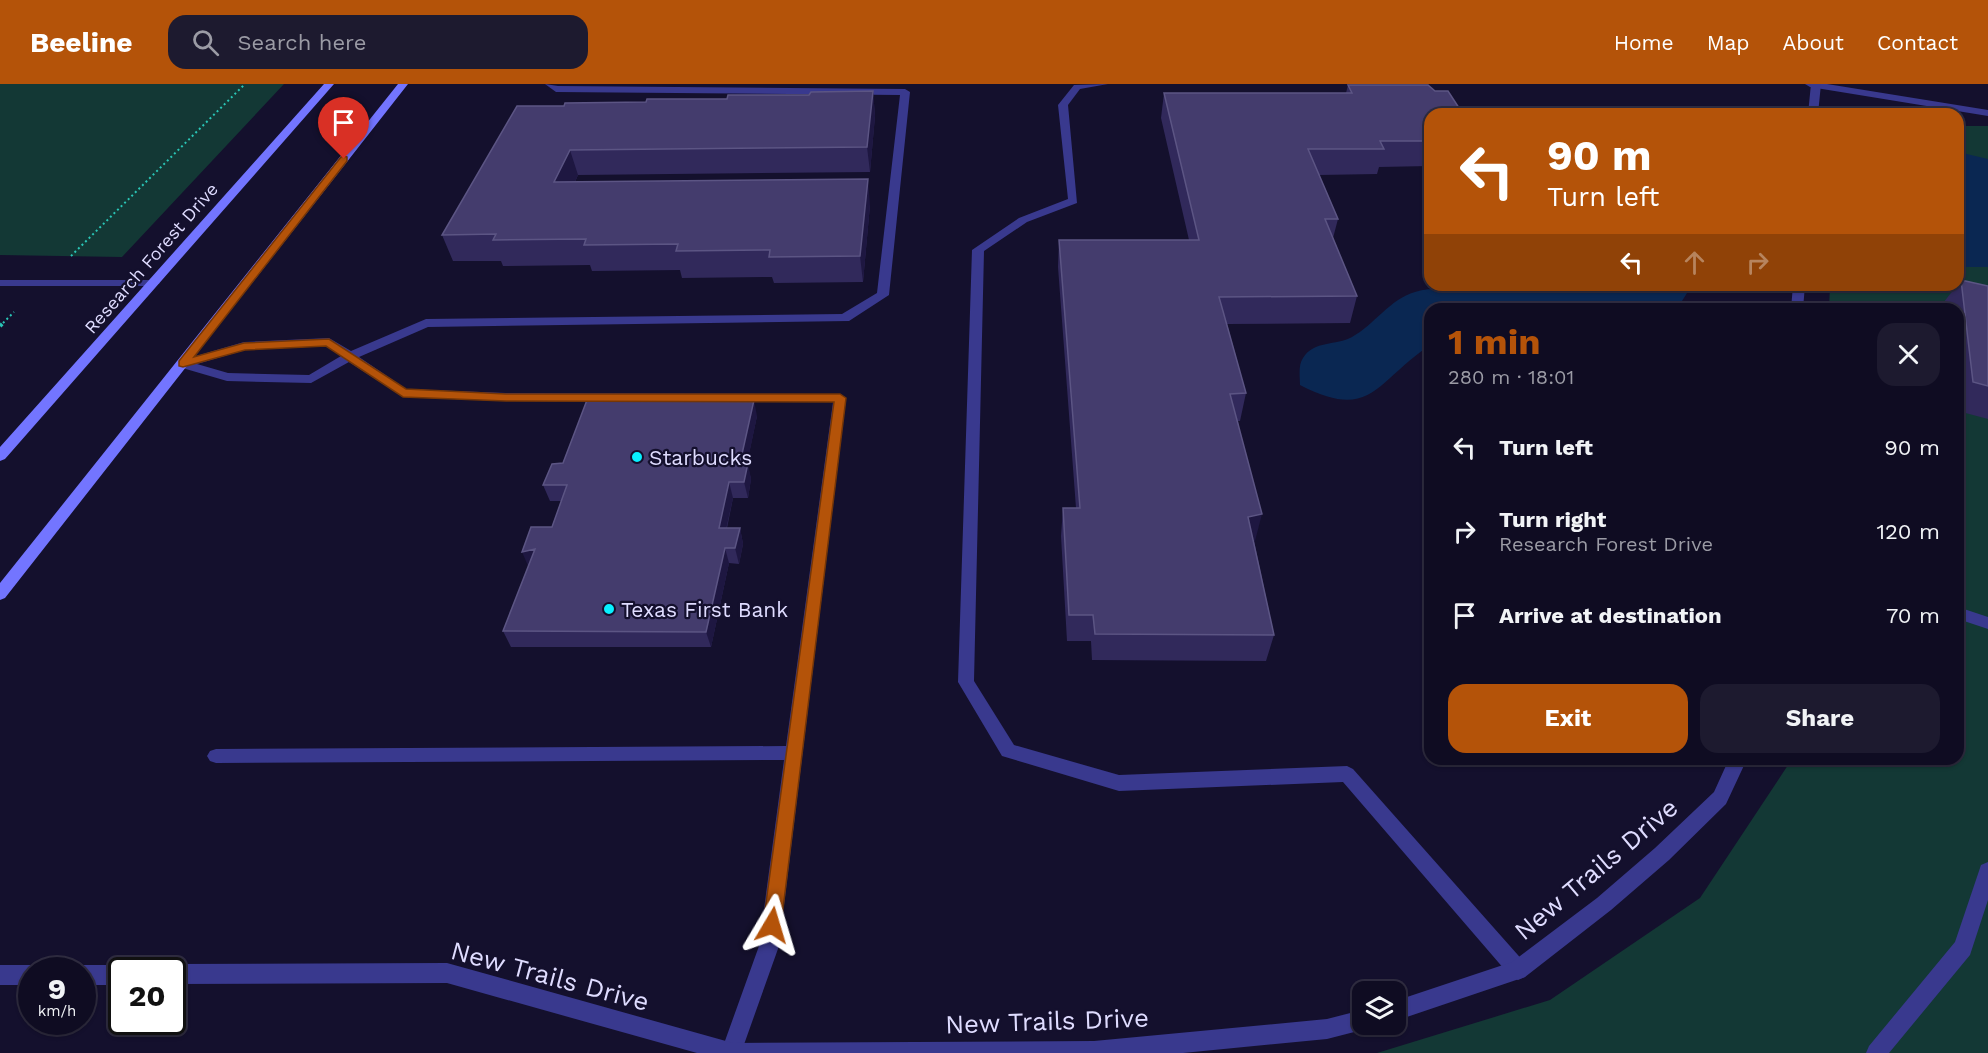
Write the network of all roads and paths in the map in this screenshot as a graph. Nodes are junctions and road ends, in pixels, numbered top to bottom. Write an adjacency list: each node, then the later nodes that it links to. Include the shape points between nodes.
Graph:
1 (246, 84): 12 (path)
2 (329, 84): 13 (main road, Research Forest Drive)
3 (403, 84): 16 (main road)
4 (550, 84): 15 (street, via 556,89 906,92 883,295 845,318 426,323)
5 (1103, 84): 25 (street, via 1077,87 1063,105 1073,201 1023,220 978,250 966,682 1008,751 1119,783 1347,774)
6 (1814, 84): 7 (street); 8 (street)
7 (1813, 108)
8 (1963, 108)
9 (1964, 108): 10 (street)
10 (1988, 112)
11 (0, 283): 12 (street)
12 (44, 283): 13 (street); 14 (path)
13 (154, 283): 17 (main road, Research Forest Drive)
14 (0, 326)
15 (348, 357): 16 (street, via 329,342 244,346); 16 (street, via 311,379 227,377); 21 (street, via 403,393 840,398)
16 (183, 364): 18 (main road)
17 (0, 456)
18 (0, 594)
19 (1964, 615): 20 (street)
20 (1988, 623)
21 (793, 753): 22 (street); 32 (street, via 769,946)
22 (216, 756)
23 (1735, 765): 25 (street, New Trails Drive, via 1720,798 1662,854)
24 (1988, 871): 33 (street, via 1963,948)
25 (1518, 970): 29 (street, New Trails Drive)
26 (186, 974): 32 (street, New Trails Drive, via 447,973)
27 (0, 975): 28 (street)
28 (18, 975)
29 (1406, 1007)
30 (1352, 1023): 31 (street, New Trails Drive, via 1327,1029 1094,1051)
31 (1003, 1052): 32 (street, New Trails Drive)
32 (730, 1053)
33 (1876, 1053)

